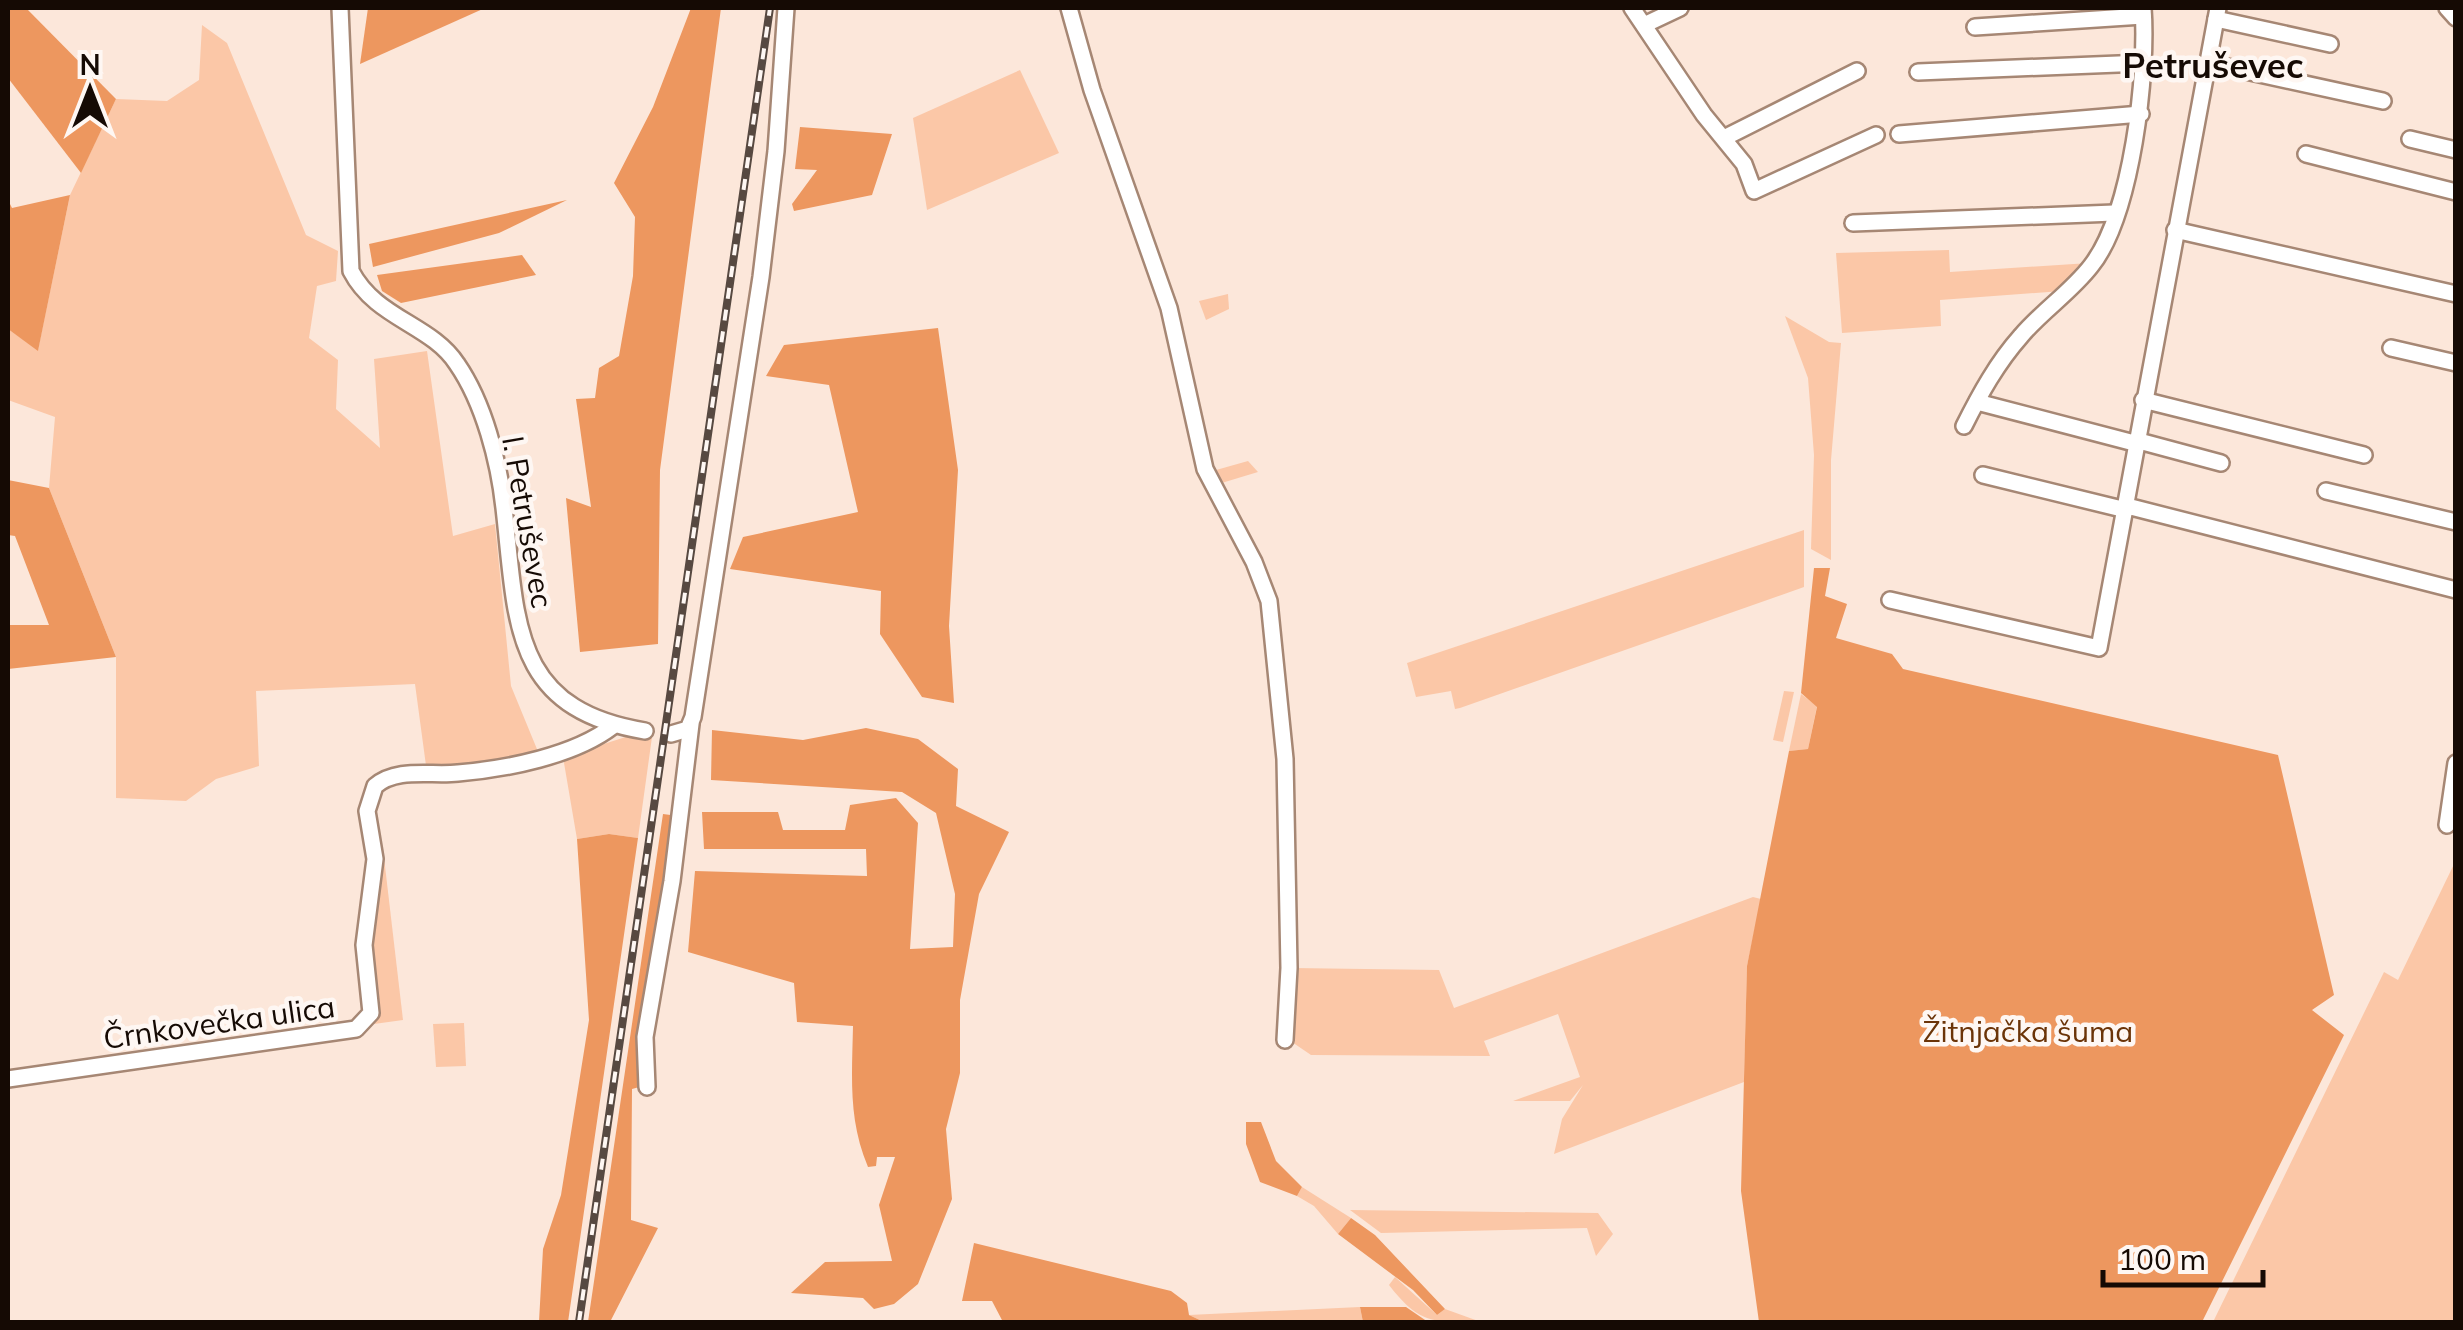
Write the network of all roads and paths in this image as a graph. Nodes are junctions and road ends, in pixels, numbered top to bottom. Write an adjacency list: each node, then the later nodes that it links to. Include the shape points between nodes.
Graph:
1 (340, 8): 45 (street, I. Petruševec, via 350,271 363,295 457,363 497,467 525,652 557,697)
2 (786, 8): 44 (street, via 761,277)
3 (1069, 8): 50 (street, via 1169,308 1205,469 1268,601 1286,759)
4 (1632, 8): 10 (street)
5 (1680, 8): 10 (street)
6 (2447, 8): 9 (street)
7 (2143, 12): 11 (street); 13 (street)
8 (2217, 13): 12 (street); 14 (street)
9 (2456, 18)
10 (1644, 25): 21 (street)
11 (1976, 27)
12 (2330, 44)
13 (2143, 63): 16 (street); 18 (street)
14 (2209, 63): 17 (street); 28 (street)
15 (1857, 71): 21 (street)
16 (1918, 72)
17 (2383, 101)
18 (2141, 114): 19 (street); 26 (street)
19 (1898, 134)
20 (1876, 135): 21 (street, via 1754,191)
21 (1724, 138)
22 (2410, 139): 23 (street)
23 (2456, 150)
24 (2306, 154): 25 (street)
25 (2456, 192)
26 (2114, 212): 27 (street); 33 (street, via 2092,265 2021,335)
27 (1853, 223)
28 (2176, 230): 29 (street); 32 (street)
29 (2456, 294)
30 (2391, 348): 31 (street)
31 (2456, 363)
32 (2144, 400): 35 (street); 36 (street)
33 (1977, 402): 34 (street); 35 (street)
34 (1964, 426)
35 (2138, 443): 37 (street); 40 (street)
36 (2364, 454)
37 (2222, 463)
38 (1982, 475): 40 (street)
39 (2326, 491): 41 (street)
40 (2126, 508): 42 (street); 43 (street, via 2099,648)
41 (2456, 522)
42 (2456, 590)
43 (1890, 600)
44 (691, 724): 47 (street); 52 (street, via 645,1037)
45 (612, 726): 46 (street, I. Petruševec); 51 (street, Črnkovečka ulica, via 573,748 459,774 401,775 375,786 368,811 375,859 364,945 372,1013 356,1030)
46 (645, 730)
47 (671, 734)
48 (2456, 763): 49 (street)
49 (2447, 825)
50 (1285, 1040)
51 (8, 1079)
52 (646, 1087)

